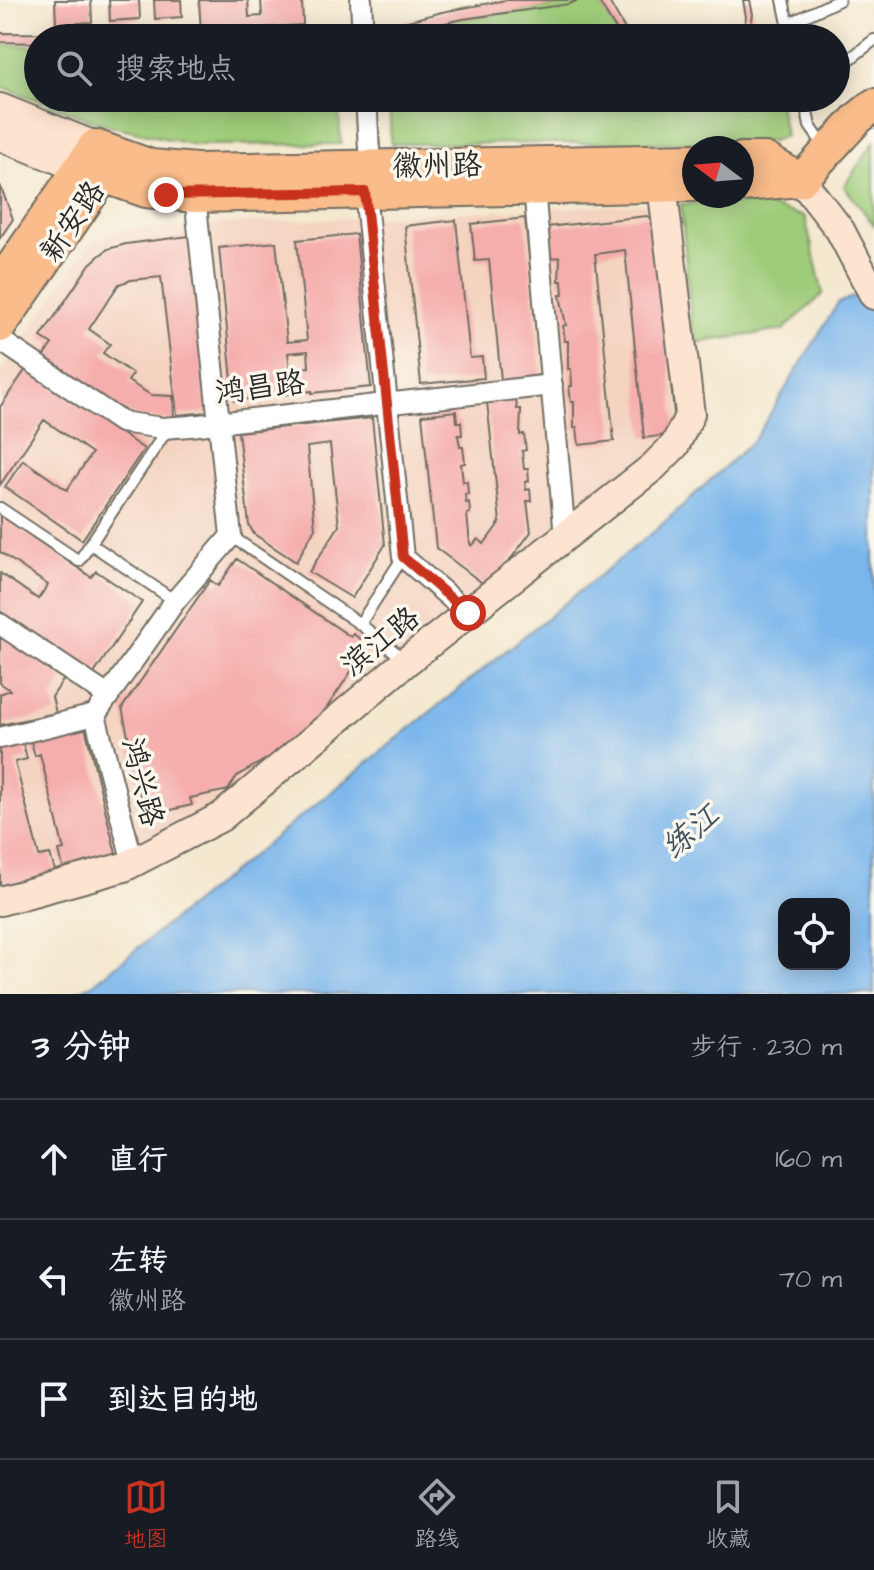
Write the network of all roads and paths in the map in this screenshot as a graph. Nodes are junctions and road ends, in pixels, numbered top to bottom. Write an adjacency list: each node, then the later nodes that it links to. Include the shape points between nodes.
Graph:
1 (361, 0): 4 (street)
2 (783, 0): 5 (lane)
3 (839, 0): 5 (lane)
4 (362, 24)
5 (788, 24)
6 (874, 40): 7 (lane)
7 (850, 59)
8 (874, 105): 13 (main road)
9 (0, 108): 15 (street, 徽州路)
10 (366, 112): 17 (street)
11 (807, 112): 13 (lane)
12 (0, 136): 15 (street, 徽州路)
13 (828, 151): 18 (main road)
14 (754, 159): 18 (main road, via 765,159)
15 (99, 161): 17 (main road, 徽州路); 23 (main road, 徽州路, via 146,191); 24 (main road, 新安路); 26 (main road, 新安路)
16 (682, 161): 17 (main road, 徽州路)
17 (368, 179): 22 (main road, 徽州路); 23 (main road, 徽州路); 29 (street)
18 (801, 180): 19 (main road); 25 (street, via 855,256)
19 (754, 184)
20 (662, 185): 21 (main road, 徽州路); 22 (main road, 徽州路); 34 (street, 滨江路, via 690,414 675,445 653,467)
21 (682, 185)
22 (534, 188): 28 (street)
23 (195, 196): 30 (street)
24 (0, 284)
25 (874, 295)
26 (0, 326)
27 (0, 340): 31 (street, 鸿昌路, via 121,422)
28 (552, 385): 29 (street, 鸿昌路); 34 (street)
29 (387, 403): 30 (street, 鸿昌路); 36 (street)
30 (219, 422): 31 (street, 鸿昌路); 33 (street)
31 (169, 427): 35 (lane)
32 (0, 508): 35 (lane, via 79,561)
33 (231, 536): 37 (street); 40 (lane)
34 (565, 537): 38 (street, 滨江路)
35 (91, 544): 37 (lane)
36 (403, 557): 38 (street); 40 (lane)
37 (175, 601): 42 (street)
38 (468, 613): 41 (street, 滨江路)
39 (0, 624): 42 (street)
40 (360, 624): 41 (lane)
41 (407, 661): 45 (street, 滨江路, via 221,817)
42 (108, 696): 43 (street)
43 (95, 715): 44 (street); 45 (street, 鸿兴路)
44 (0, 738)
45 (133, 863): 46 (street, 滨江路)
46 (0, 901)

